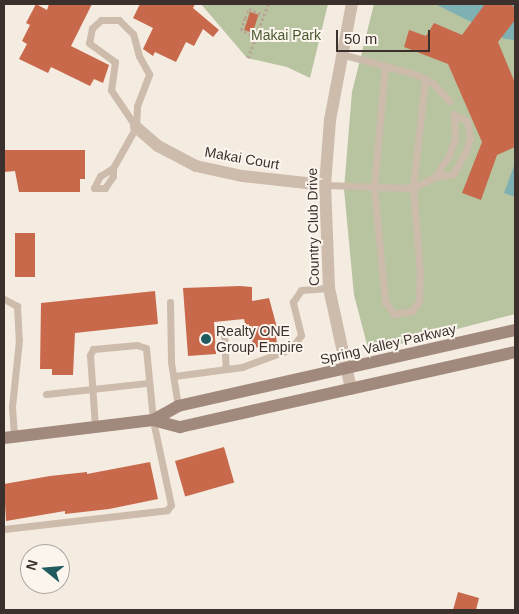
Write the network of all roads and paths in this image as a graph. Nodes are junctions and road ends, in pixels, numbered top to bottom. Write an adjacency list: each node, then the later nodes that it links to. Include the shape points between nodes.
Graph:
1 (268, 4): 3 (path)
2 (352, 4): 5 (street, Country Club Drive)
3 (264, 15): 4 (path); 4 (path, via 249,9 245,18 241,30)
4 (255, 38): 6 (path)
5 (341, 54): 7 (lane); 13 (street, Country Club Drive, via 330,120)
6 (248, 58)
7 (385, 66): 8 (lane); 14 (lane)
8 (425, 79): 9 (lane); 15 (lane)
9 (450, 102)
10 (136, 128): 10 (lane, via 111,90 115,62 89,43 92,28 102,20 119,20 133,34 138,56 149,74 137,106); 11 (lane); 13 (street, Makai Court, via 158,146 196,166 242,176)
11 (113, 168)
12 (435, 177): 12 (lane, via 446,178 453,174 468,144 467,121 454,114 455,139); 15 (lane)
13 (325, 184): 14 (lane); 16 (street, Country Club Drive)
14 (374, 187): 15 (lane); 15 (lane, via 385,302 394,314 412,311 419,301)
15 (413, 188)
16 (329, 288): 22 (lane, via 301,290 293,302 301,335 291,348 242,367); 23 (street, Country Club Drive)
17 (4, 299): 30 (lane, via 17,306 19,340)
18 (170, 302): 24 (lane)
19 (515, 330): 23 (street, Spring Valley Parkway)
20 (224, 335): 22 (lane)
21 (515, 352): 26 (street, Spring Valley Parkway)
22 (226, 369): 24 (lane)
23 (347, 369): 26 (street, Country Club Drive); 29 (street, Spring Valley Parkway)
24 (174, 376): 29 (lane)
25 (148, 383): 27 (lane); 27 (lane, via 146,348 137,345 93,349 89,363); 31 (lane)
26 (351, 389): 31 (street, Spring Valley Parkway, via 180,427)
27 (92, 390): 28 (lane); 32 (lane)
28 (46, 394)
29 (178, 406): 31 (street, Spring Valley Parkway)
30 (8, 407): 33 (lane)
31 (153, 420): 32 (street, Spring Valley Parkway); 34 (lane, via 172,505 167,510)
32 (95, 428): 33 (street, Spring Valley Parkway)
33 (9, 438)
34 (4, 528)

